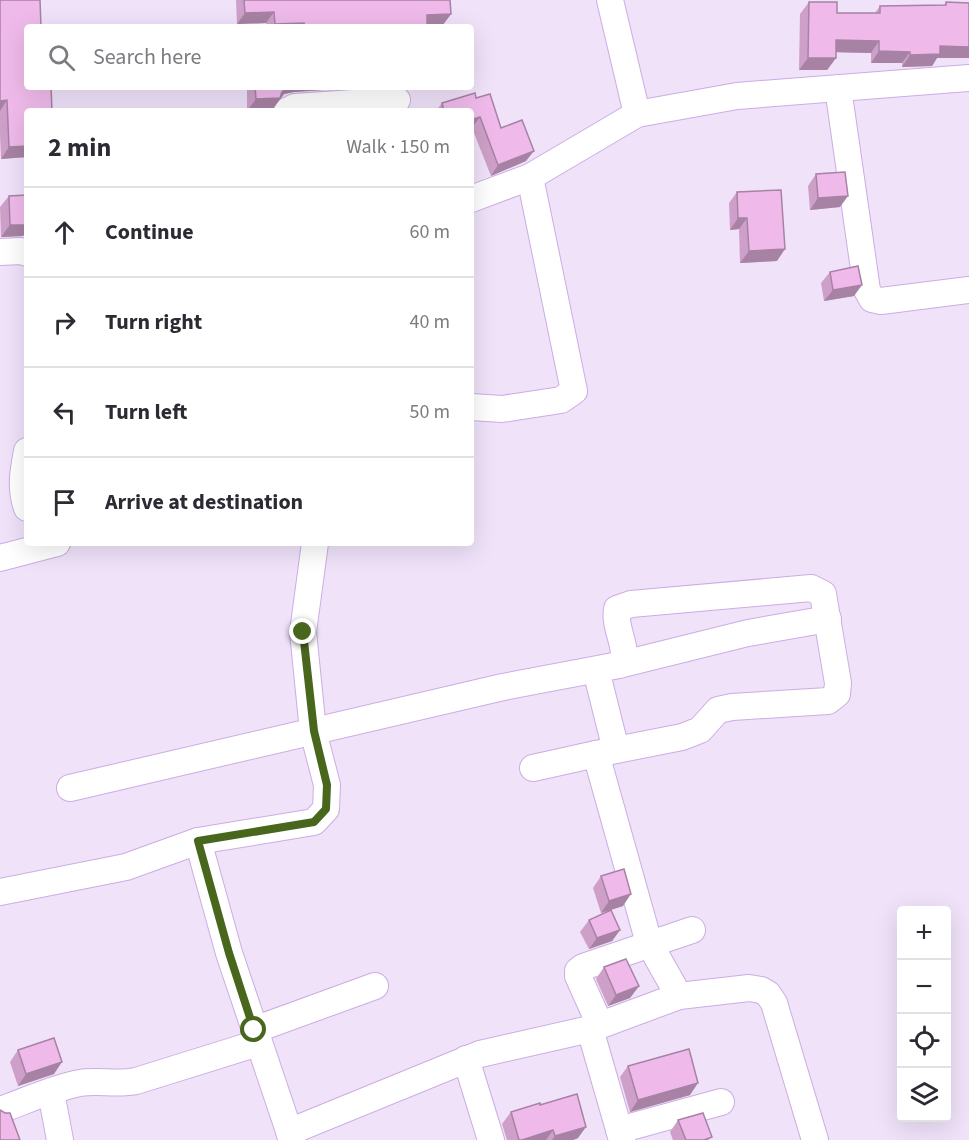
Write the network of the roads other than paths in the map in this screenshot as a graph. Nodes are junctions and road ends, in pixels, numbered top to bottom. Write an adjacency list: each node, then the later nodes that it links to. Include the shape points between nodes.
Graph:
1 (610, 0): 6 (street)
2 (969, 78): 3 (street)
3 (838, 88): 6 (street, via 737,96); 11 (street, via 867,290 872,299)
4 (397, 100): 5 (street)
5 (293, 108)
6 (637, 114): 7 (street)
7 (530, 177): 8 (street); 12 (street, via 574,391 561,400 549,402 502,409)
8 (474, 198)
9 (0, 252): 10 (street)
10 (24, 252)
11 (969, 290)
12 (474, 407)
13 (24, 472): 14 (street)
14 (24, 501)
15 (39, 546): 17 (street)
16 (315, 546): 20 (street, via 303,632)
17 (0, 558)
18 (828, 619): 19 (street, via 748,633); 19 (street, via 823,594 812,588 631,604 617,609 624,660); 21 (street, via 838,683 837,694 828,701 718,710 700,730 682,737)
19 (607, 668): 20 (street, via 503,687); 21 (street)
20 (314, 731): 23 (street); 24 (street, via 327,785 326,809 314,822)
21 (606, 752): 22 (street); 27 (street)
22 (533, 768)
23 (70, 788)
24 (198, 841): 25 (street, via 126,867); 31 (street)
25 (0, 892)
26 (692, 930): 27 (street)
27 (649, 943): 29 (street); 30 (street, via 578,971)
28 (375, 986): 31 (street)
29 (679, 996): 30 (street); 40 (street, via 749,988 768,994)
30 (595, 1027): 32 (street); 37 (street)
31 (256, 1036): 33 (street, via 136,1081 120,1085 81,1083); 36 (street)
32 (466, 1059): 36 (street); 39 (street)
33 (51, 1092): 35 (street); 38 (street)
34 (721, 1102): 37 (street)
35 (0, 1110)
36 (290, 1136)
37 (620, 1137)
38 (60, 1140)
39 (491, 1140)
40 (815, 1140)

